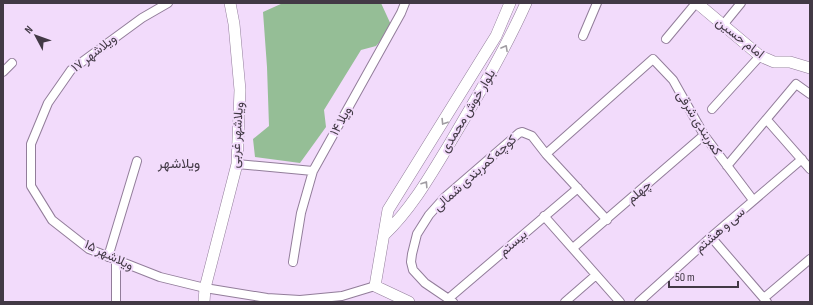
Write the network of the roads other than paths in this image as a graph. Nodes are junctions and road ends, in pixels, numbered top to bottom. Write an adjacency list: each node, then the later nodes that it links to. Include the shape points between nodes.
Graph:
1 (168, 3): 22 (street, ویلاشهر ۱۷, via 142,18 70,70 48,103)
2 (230, 3): 26 (street, ویلاشهر غربی, via 240,90)
3 (404, 3): 29 (street, ۱۴ ویلا, via 401,13)
4 (510, 3): 17 (street, بلوار خوش محمدی, via 496,36)
5 (526, 3): 19 (street, بلوار خوش محمدی, one-way to 5, via 507,44)
6 (597, 3): 10 (street)
7 (697, 3): 9 (street, امام حسین); 11 (street)
8 (741, 3): 9 (street)
9 (723, 25): 12 (street, امام حسین)
10 (583, 36)
11 (666, 39)
12 (760, 56): 14 (street, امام حسین, via 774,62 790,62); 18 (street)
13 (12, 63): 15 (street)
14 (810, 68)
15 (3, 72)
16 (810, 94): 20 (street, کمربندی شرقی, via 796,84)
17 (456, 103): 19 (street, via 464,104); 34 (street, بلوار خوش محمدی, one-way to 34, via 388,210)
18 (712, 109)
19 (469, 111): 34 (street, بلوار خوش محمدی, one-way to 19, via 403,216)
20 (767, 120): 24 (street); 27 (street, کمربندی شرقی)
21 (704, 135): 23 (street, کمربندی شرقی, via 673,80 652,59); 27 (street, کمربندی شرقی); 33 (street, چهلم)
22 (31, 144): 37 (street, ویلاشهر ۱۵, via 31,186 52,220 89,249)
23 (546, 154): 30 (street); 43 (street, کوچه کمربندی شمالی, via 532,136 528,133 519,133 429,214 417,234 412,266 418,277)
24 (802, 159): 28 (street); 31 (street, سی و هشتم)
25 (137, 161): 37 (street)
26 (237, 164): 29 (street); 42 (street, ویلاشهر غربی)
27 (727, 166): 31 (street)
28 (810, 169)
29 (313, 171): 39 (street, ۱۴ ویلا, via 301,213)
30 (578, 188): 32 (street, بیستم); 33 (street)
31 (753, 200): 35 (street, سی و هشتم)
32 (544, 216): 36 (street); 43 (street, بیستم)
33 (607, 220): 36 (street, چهلم)
34 (384, 235): 41 (street)
35 (711, 237): 44 (street); 51 (street, سی و هشتم)
36 (573, 248): 40 (street)
37 (112, 259): 42 (street, ویلاشهر ۱۵, via 160,278); 45 (street)
38 (810, 259): 44 (street)
39 (293, 262)
40 (596, 274): 49 (street); 50 (street)
41 (375, 286): 42 (street, ویلاشهر ۱۵, via 342,296 300,300 268,298); 47 (street); 48 (street)
42 (205, 288): 46 (street, ویلاشهر غربی)
43 (451, 300)
44 (765, 300)
45 (116, 302)
46 (204, 302)
47 (394, 302)
48 (408, 302)
49 (565, 302)
50 (620, 302)
51 (639, 302)

